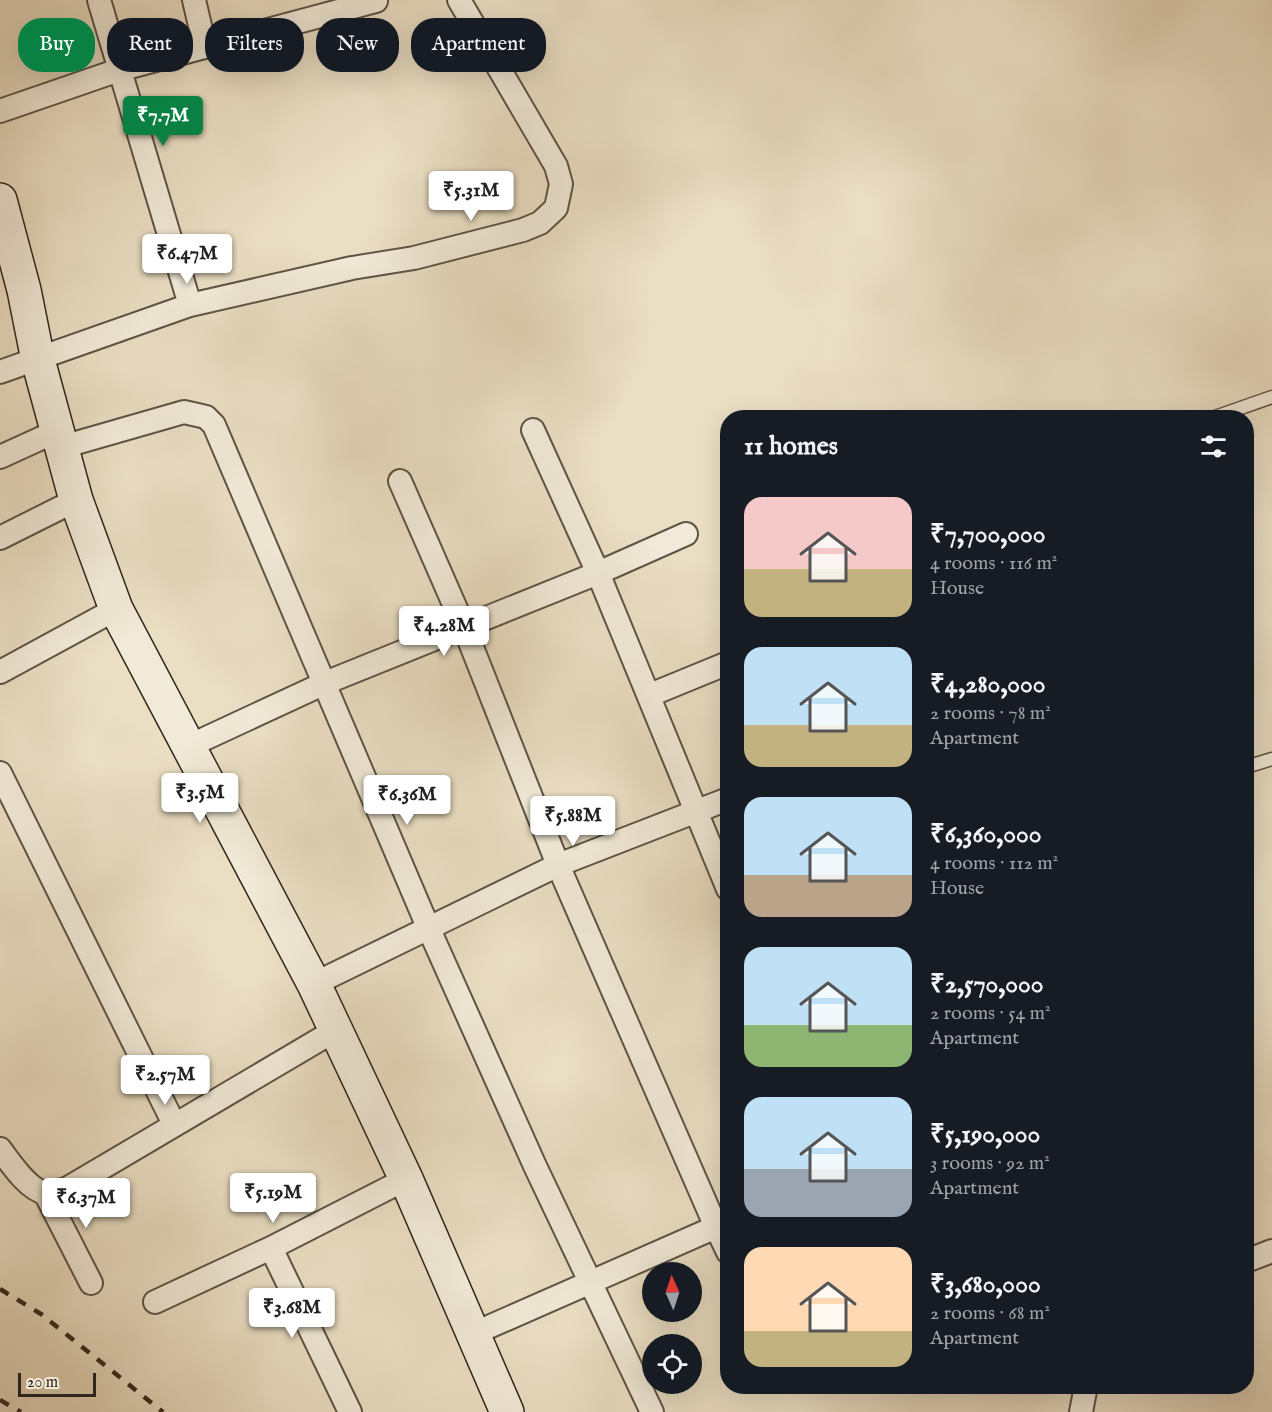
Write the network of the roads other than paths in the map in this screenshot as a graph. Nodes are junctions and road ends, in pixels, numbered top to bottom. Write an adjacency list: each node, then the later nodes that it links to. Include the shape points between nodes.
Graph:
1 (99, 0): 6 (street)
2 (194, 0): 7 (street)
3 (459, 0): 12 (street, via 556,166 561,184 550,216 523,230 414,258)
4 (376, 1): 5 (street)
5 (304, 20)
6 (107, 28)
7 (205, 43)
8 (113, 72): 10 (street)
9 (120, 72): 12 (street)
10 (0, 111)
11 (0, 200): 13 (street)
12 (190, 305): 13 (street)
13 (38, 360): 14 (street); 18 (street)
14 (0, 372)
15 (1272, 398): 16 (lane)
16 (1236, 410)
17 (533, 430): 24 (street)
18 (59, 439): 19 (street); 21 (street); 29 (street, via 184,412 206,417 214,425)
19 (0, 457)
20 (400, 481): 26 (street)
21 (76, 500): 23 (street); 25 (street)
22 (686, 534): 24 (street)
23 (0, 537)
24 (598, 573): 26 (street); 30 (street)
25 (116, 609): 28 (street); 31 (street)
26 (464, 627): 29 (street); 37 (street)
27 (720, 666): 30 (street)
28 (0, 672)
29 (325, 682): 31 (street); 39 (street)
30 (650, 695): 36 (street)
31 (188, 747): 40 (street)
32 (1272, 759): 33 (lane)
33 (1254, 765)
34 (0, 773): 42 (street)
35 (720, 802): 36 (street)
36 (695, 812): 37 (street); 38 (street)
37 (558, 865): 39 (street); 46 (street)
38 (720, 870)
39 (428, 927): 40 (street); 52 (street, via 535,1166)
40 (314, 984): 41 (street)
41 (334, 1031): 42 (street); 44 (street)
42 (174, 1124): 45 (street, via 68,1188)
43 (2, 1154): 45 (street, via 33,1187)
44 (406, 1179): 48 (street); 54 (street)
45 (45, 1193): 51 (street)
46 (720, 1221)
47 (720, 1226): 52 (street)
48 (271, 1248): 53 (street); 56 (street)
49 (1272, 1251): 50 (street)
50 (1254, 1258)
51 (91, 1283)
52 (593, 1283): 54 (street); 58 (street)
53 (155, 1302)
54 (475, 1334): 57 (street)
55 (1084, 1394): 59 (street)
56 (350, 1412)
57 (507, 1412)
58 (652, 1412)
59 (1081, 1412)

